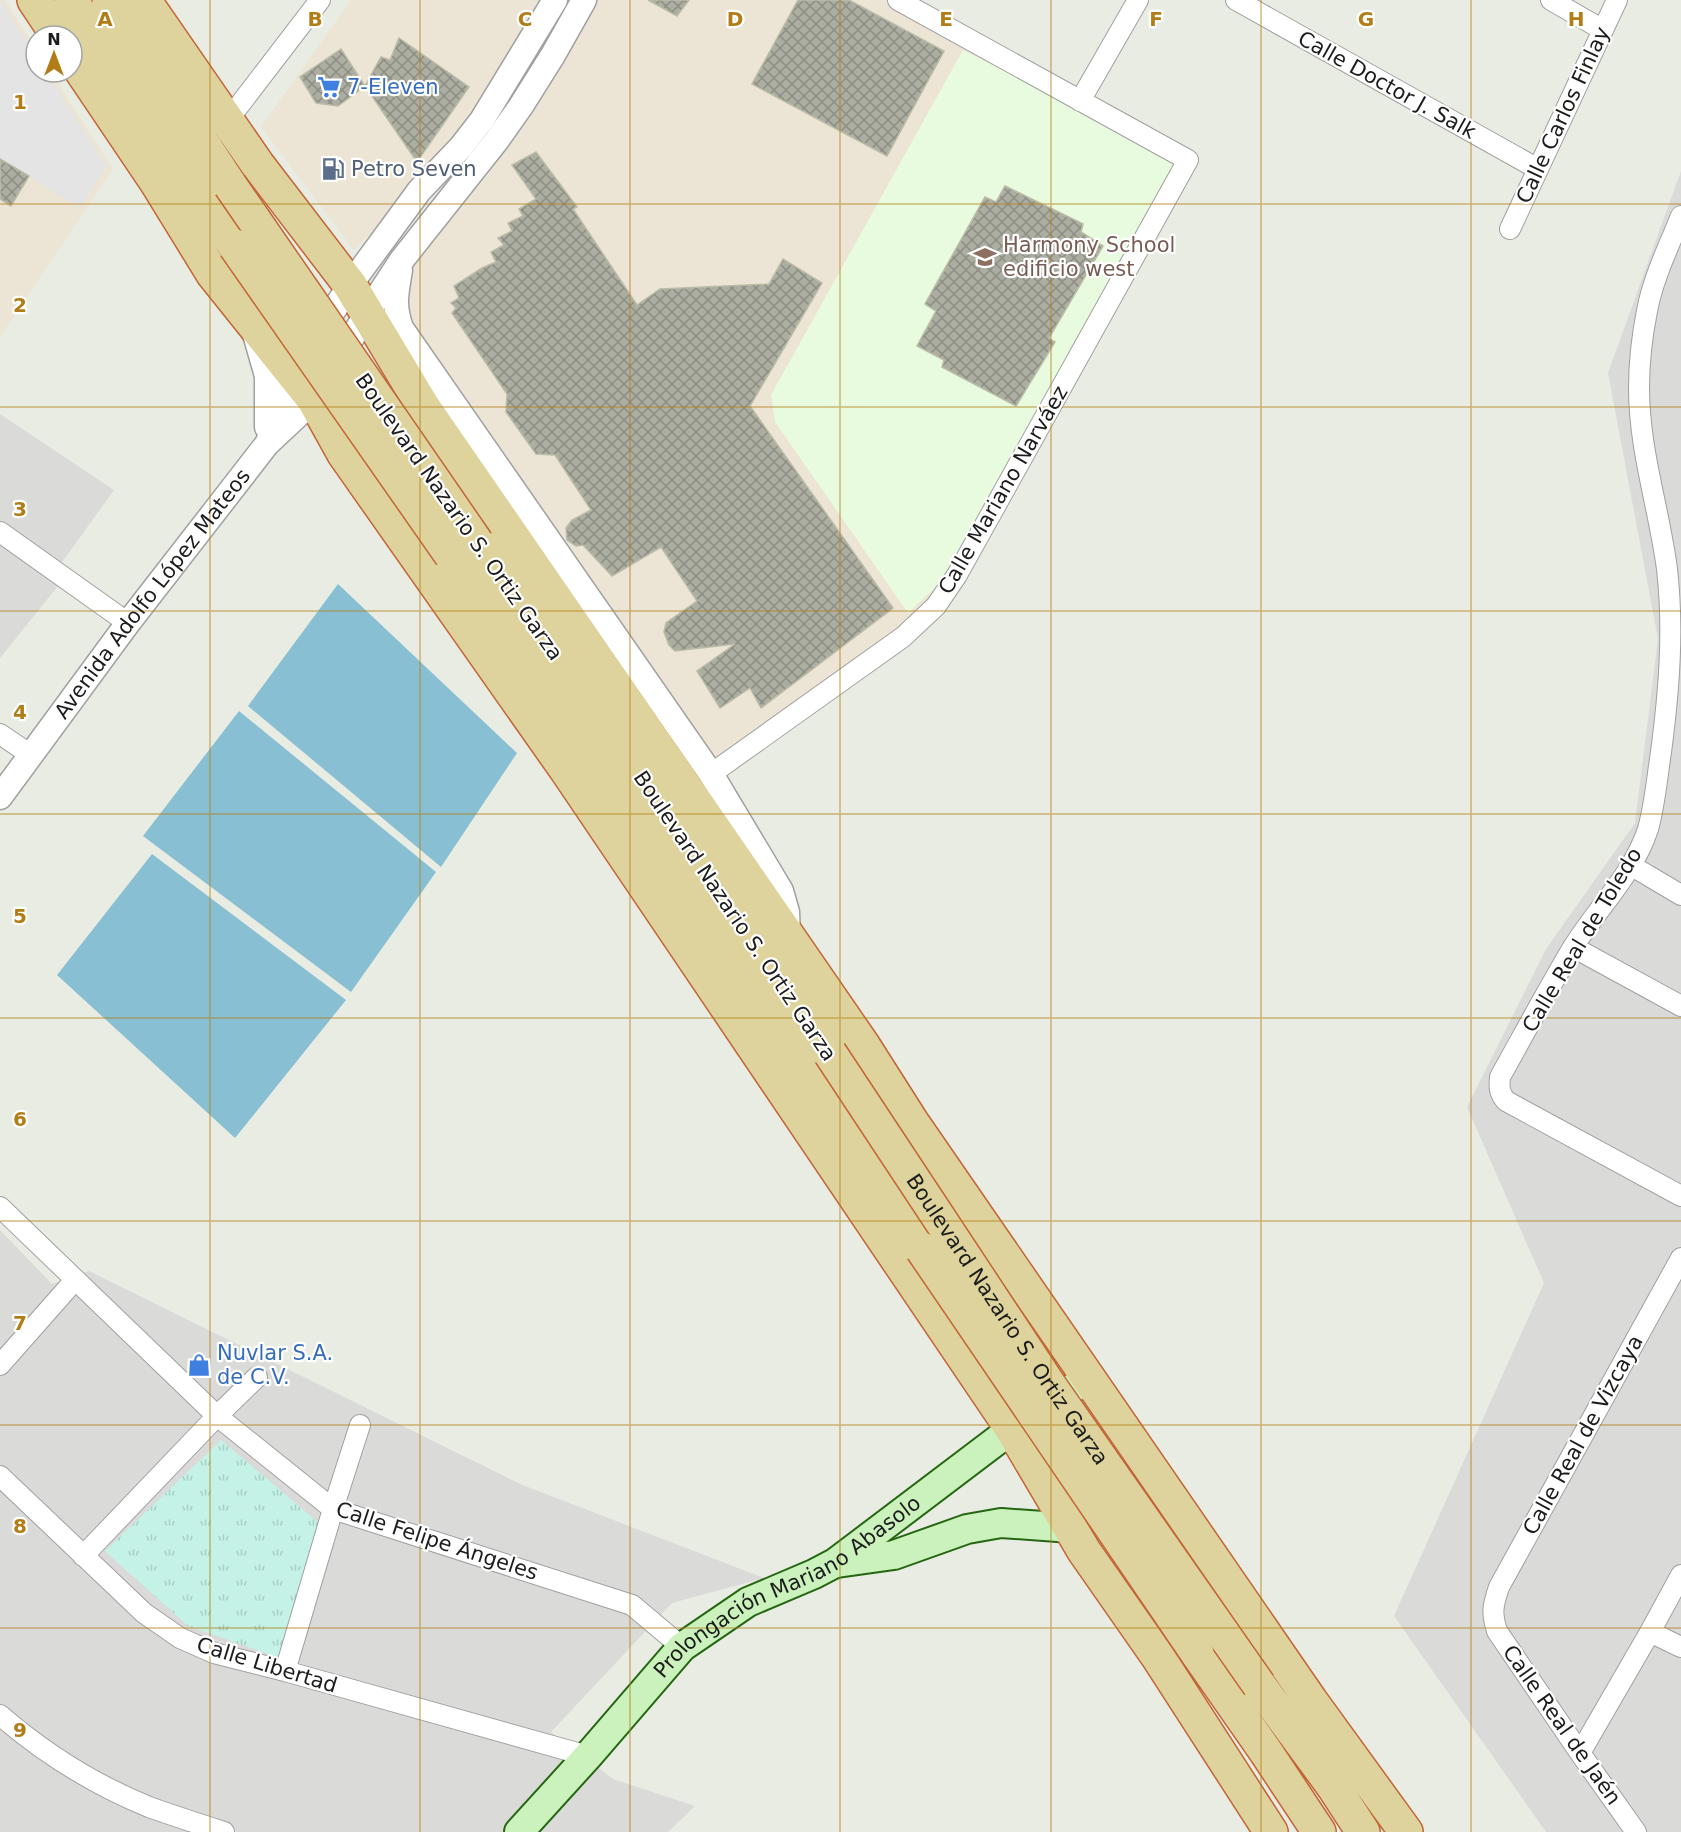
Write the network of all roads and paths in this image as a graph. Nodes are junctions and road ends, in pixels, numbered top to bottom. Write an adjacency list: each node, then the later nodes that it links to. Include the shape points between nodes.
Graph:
1 (34, 0): 13 (highway)
2 (71, 0): 33 (highway, Boulevard Nazario S. Ortiz Garza, bridge, via 235,246)
3 (109, 0): 33 (highway, Boulevard Nazario S. Ortiz Garza, bridge)
4 (144, 0): 17 (highway)
5 (320, 0): 17 (street)
6 (555, 0): 24 (street, via 482,120 419,191)
7 (584, 0): 22 (street, Avenida Adolfo López Mateos, via 497,140)
8 (898, 0): 16 (street)
9 (1138, 0): 16 (street)
10 (1236, 0): 18 (street, Calle Doctor J. Salk)
11 (1551, 0): 14 (street)
12 (1617, 0): 14 (street, Calle Carlos Finlay)
13 (50, 24)
14 (1603, 30): 18 (street, Calle Carlos Finlay)
15 (84, 75): 23 (highway)
16 (1080, 101): 39 (street, Calle Mariano Narváez, via 1188,160 957,575 936,606 903,637)
17 (228, 120): 19 (highway)
18 (1538, 169): 21 (street, Calle Carlos Finlay)
19 (287, 203): 23 (highway, via 288,233 284,248 273,262 252,276 235,279); 24 (highway)
20 (1681, 216): 35 (street, Calle Real de Toledo, via 1647,309 1639,388 1643,446 1666,567)
21 (1510, 229)
22 (401, 261): 25 (street, Avenida Adolfo López Mateos); 39 (street, via 395,299 401,328)
23 (213, 274): 26 (highway)
24 (350, 285): 25 (highway); 27 (street)
25 (367, 313): 28 (street, Avenida Adolfo López Mateos); 29 (highway)
26 (251, 323): 27 (highway); 30 (street, via 267,376)
27 (293, 374): 28 (highway); 30 (street)
28 (314, 400): 30 (street, Avenida Adolfo López Mateos); 31 (highway)
29 (422, 405): 31 (highway, via 401,405 374,414 352,437); 45 (highway)
30 (267, 444): 34 (street, Avenida Adolfo López Mateos)
31 (344, 454): 38 (highway)
32 (0, 532): 34 (street)
33 (464, 549): 41 (highway, Boulevard Nazario S. Ortiz Garza); 44 (highway, Boulevard Nazario S. Ortiz Garza)
34 (128, 623): 37 (street, Avenida Adolfo López Mateos)
35 (1674, 708): 42 (street, Calle Real de Toledo, via 1647,830)
36 (0, 734): 37 (street)
37 (31, 755): 40 (street, Avenida Adolfo López Mateos)
38 (567, 771): 41 (highway); 58 (highway)
39 (711, 774): 45 (street, via 781,891)
40 (0, 797)
41 (620, 800): 75 (highway, Boulevard Nazario S. Ortiz Garza, bridge, via 1266,1752)
42 (1632, 866): 43 (street); 46 (street, Calle Real de Toledo)
43 (1681, 895)
44 (734, 912): 48 (highway, via 781,956 888,1097); 74 (highway, Boulevard Nazario S. Ortiz Garza, bridge, via 1050,1386)
45 (788, 938): 48 (highway)
46 (1573, 947): 47 (street); 49 (street, Calle Real de Toledo, via 1500,1077 1500,1094 1506,1101)
47 (1681, 1006)
48 (912, 1122): 55 (highway)
49 (1681, 1196)
50 (0, 1207): 52 (street, Calle Felipe Ángeles)
51 (1681, 1258): 65 (street, Calle Real de Vizcaya, via 1499,1587)
52 (75, 1280): 53 (street); 56 (street, Calle Felipe Ángeles)
53 (0, 1365)
54 (257, 1377): 56 (street)
55 (1088, 1378): 58 (main road, Prolongación Mariano Abasolo); 70 (highway)
56 (217, 1416): 60 (street, Calle Felipe Ángeles); 62 (street)
57 (360, 1425): 60 (street)
58 (1012, 1429): 61 (highway); 63 (main road, Prolongación Mariano Abasolo)
59 (0, 1476): 62 (street, Calle Libertad)
60 (333, 1509): 67 (street, Calle Felipe Ángeles, via 632,1605); 69 (street)
61 (1071, 1528): 63 (main road, via 1001,1523 967,1529 894,1555); 78 (highway)
62 (83, 1556): 69 (street, Calle Libertad, via 144,1613 180,1638 214,1653)
63 (835, 1563): 67 (main road, Prolongación Mariano Abasolo, via 748,1602)
64 (1681, 1575): 66 (street)
65 (1492, 1615): 72 (street, Calle Real de Jaén, via 1497,1631)
66 (1650, 1632): 68 (street); 72 (street)
67 (682, 1647): 73 (main road, Prolongación Mariano Abasolo)
68 (1681, 1647)
69 (285, 1671): 73 (street, Calle Libertad)
70 (1311, 1701): 74 (highway); 80 (highway)
71 (0, 1715): 76 (street, via 54,1756 99,1783 149,1807)
72 (1580, 1753): 81 (street, Calle Real de Jaén)
73 (588, 1756): 77 (main road, Prolongación Mariano Abasolo)
74 (1339, 1795): 79 (highway, Boulevard Nazario S. Ortiz Garza)
75 (1306, 1827)
76 (224, 1832)
77 (519, 1832)
78 (1271, 1832)
79 (1363, 1832)
80 (1406, 1832)
81 (1636, 1832)

